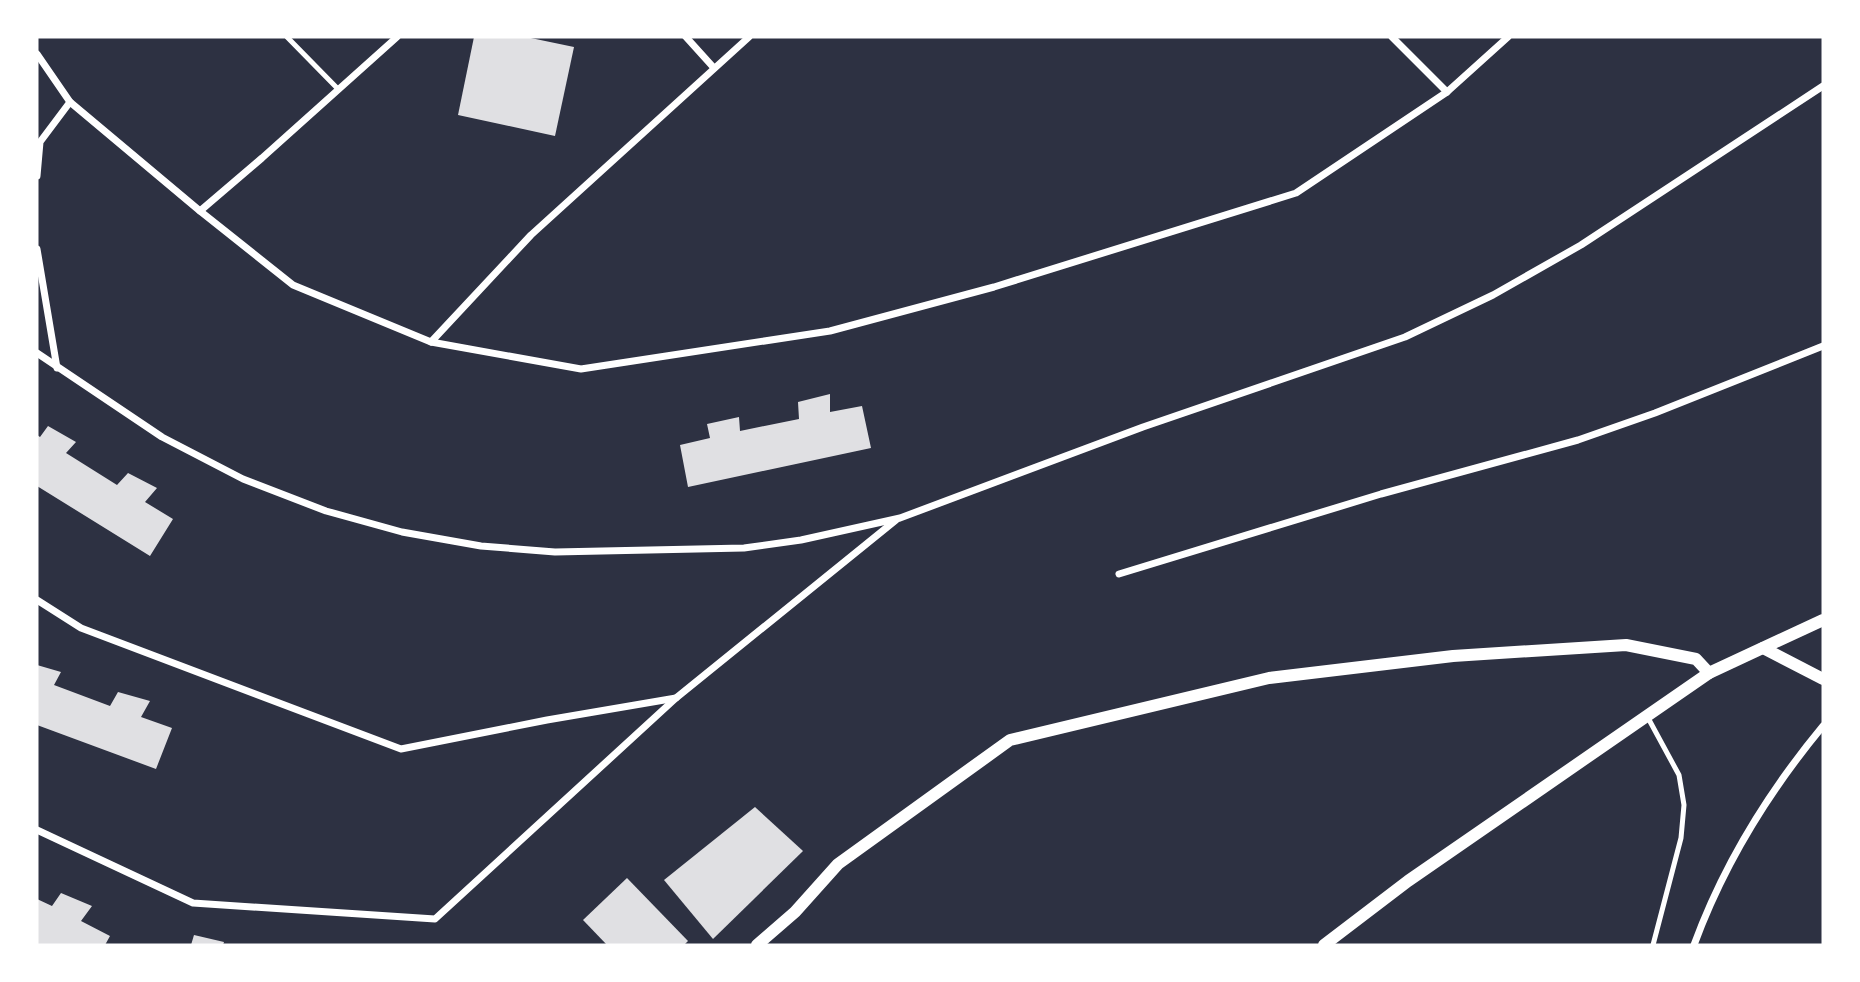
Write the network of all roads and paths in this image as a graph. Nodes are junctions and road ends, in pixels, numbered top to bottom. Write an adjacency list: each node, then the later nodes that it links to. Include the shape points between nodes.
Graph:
1 (287, 37): 10 (lane)
2 (397, 37): 10 (street)
3 (686, 37): 8 (street)
4 (749, 37): 8 (street)
5 (1392, 37): 11 (street)
6 (1508, 37): 11 (street)
7 (37, 54): 12 (street)
8 (714, 68): 16 (street, via 531,235)
9 (1823, 86): 20 (street, via 1581,245 1417,331)
10 (338, 89): 14 (street)
11 (1447, 92): 16 (street, via 1296,193 994,287 830,331 581,369)
12 (70, 102): 13 (street, via 40,142); 14 (street)
13 (37, 176)
14 (200, 211): 16 (street, via 293,285)
15 (37, 249): 19 (street)
16 (431, 342)
17 (1823, 346): 21 (street, via 1578,440)
18 (37, 353): 19 (street)
19 (57, 369): 20 (street, via 162,437 243,479 402,532 481,546 555,552 744,548)
20 (900, 518): 27 (street)
21 (1119, 574)
22 (37, 600): 27 (street, via 81,628 401,750)
23 (1823, 620): 24 (street)
24 (1763, 648): 25 (street); 26 (street)
25 (1709, 673): 28 (street); 31 (street, via 1696,659 1626,645 1453,656 1269,678 1010,740 838,864 795,912)
26 (1823, 679)
27 (676, 698): 30 (street, via 435,919 193,903)
28 (1647, 716): 32 (street, via 1408,881); 33 (lane, via 1679,775 1684,805 1681,838)
29 (1823, 726): 34 (street, via 1736,855)
30 (37, 830)
31 (757, 945)
32 (1324, 945)
33 (1653, 945)
34 (1694, 945)

